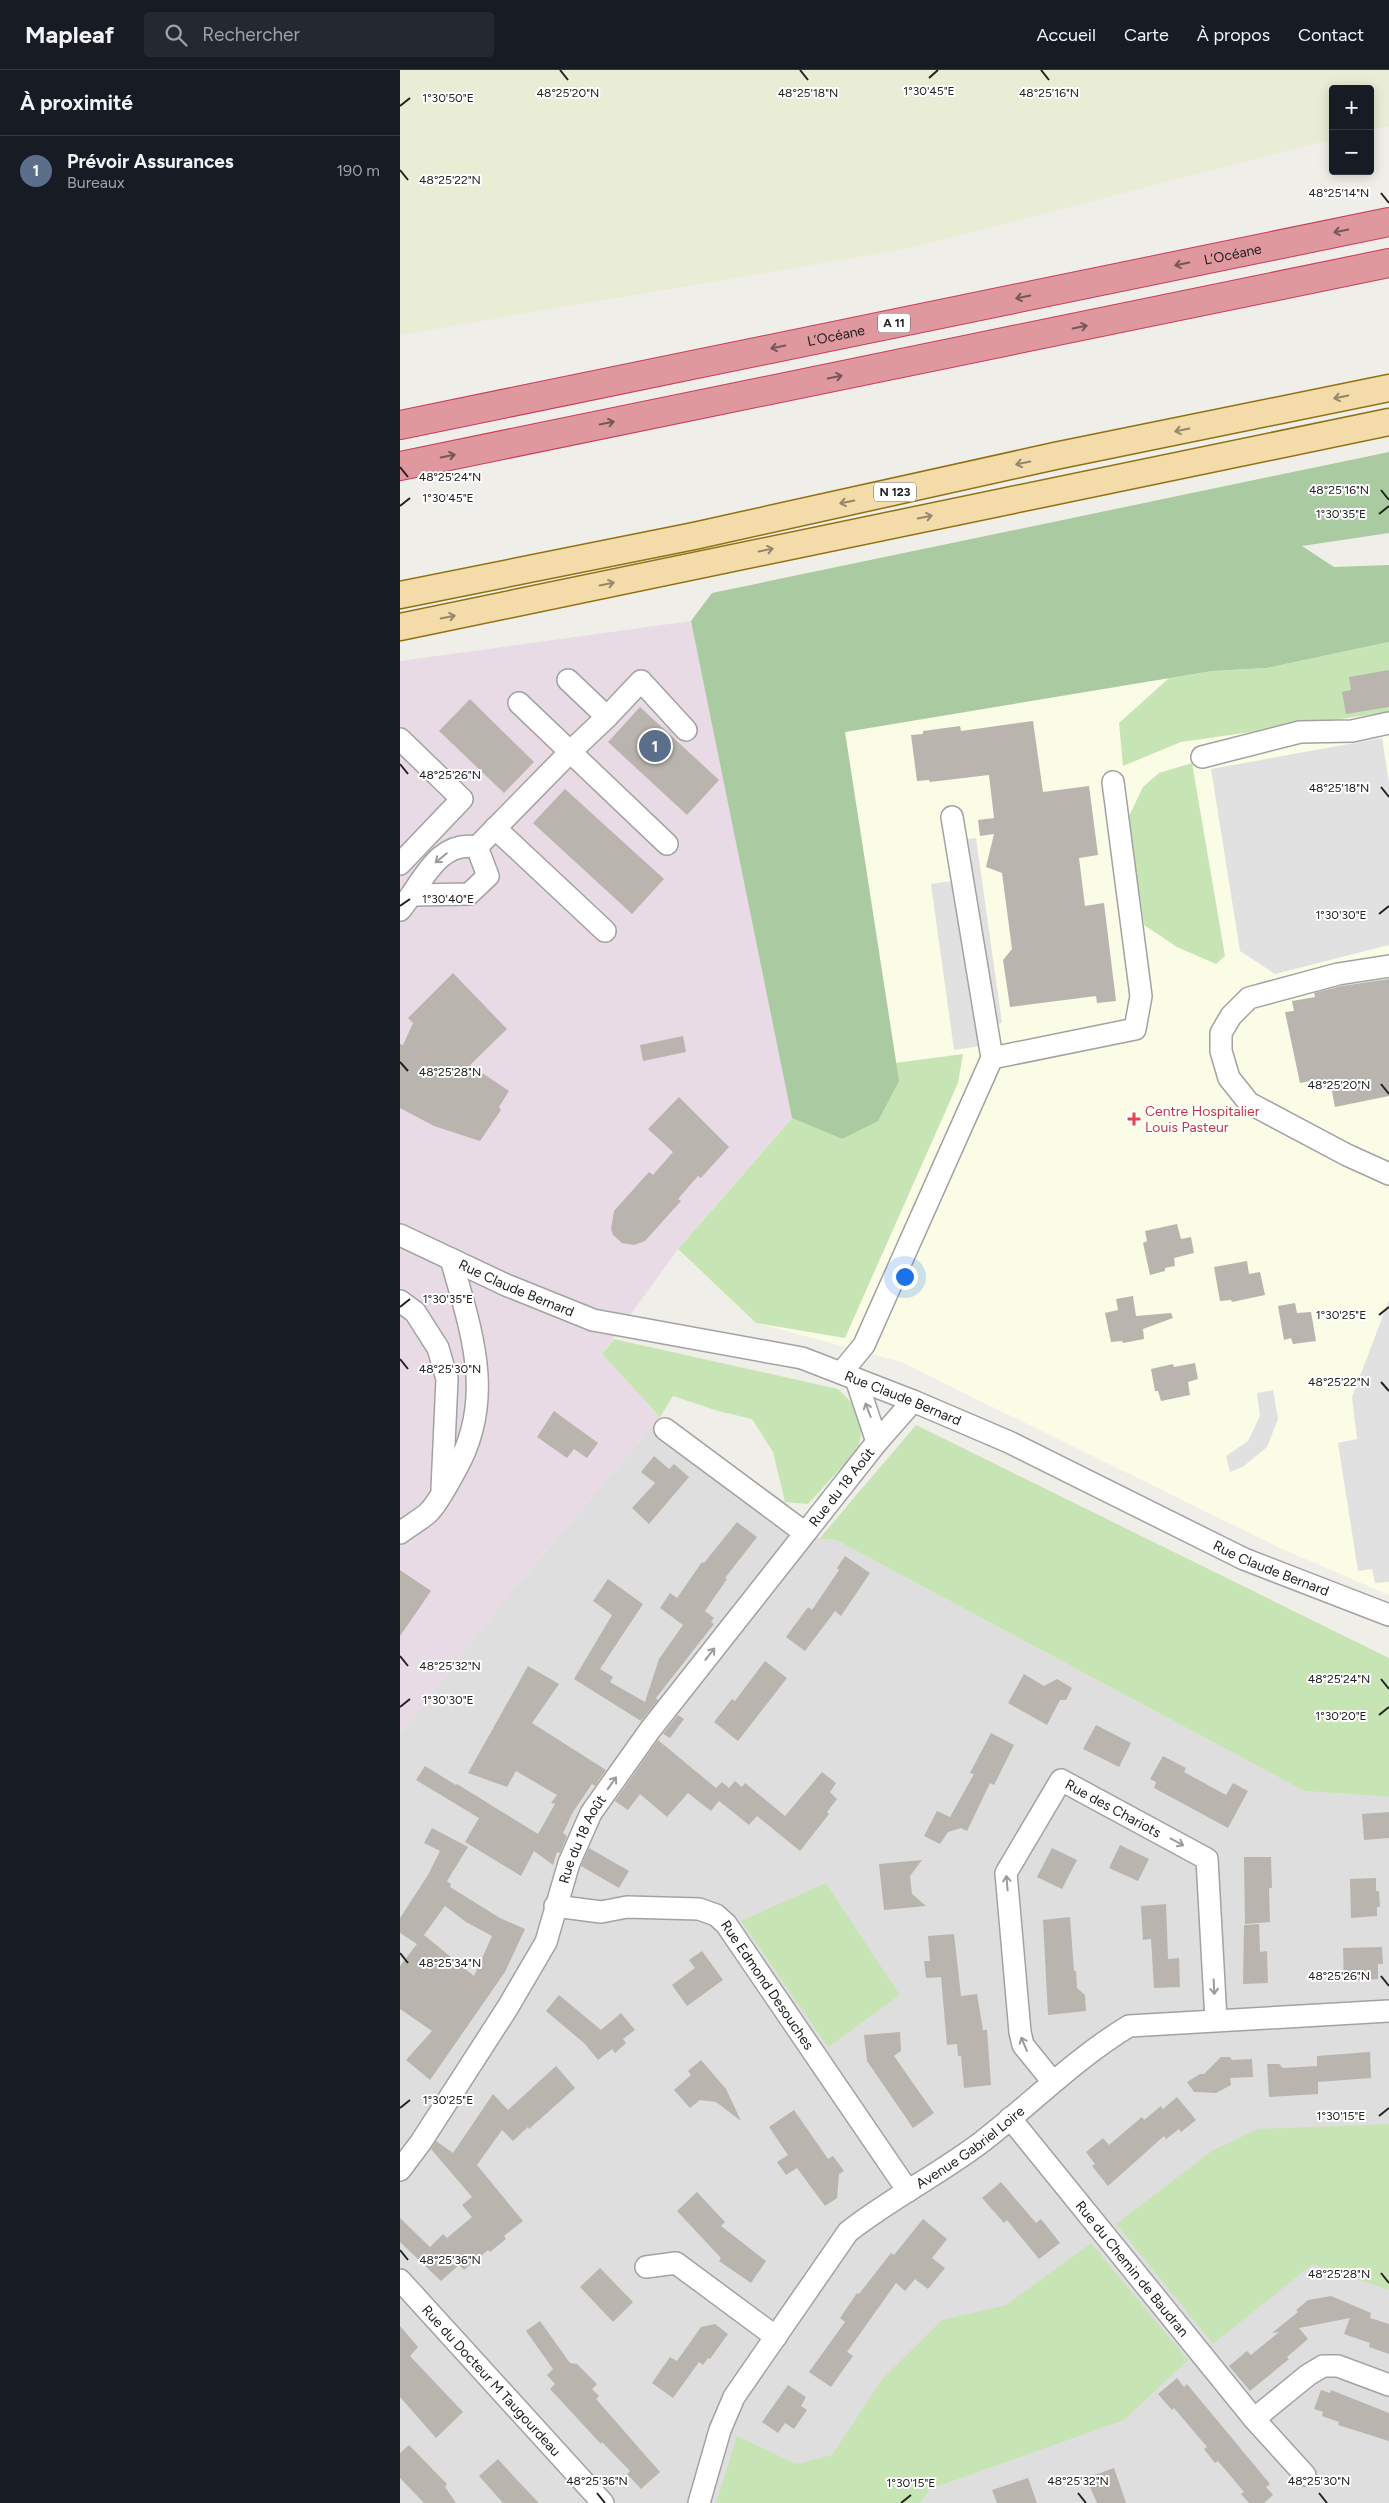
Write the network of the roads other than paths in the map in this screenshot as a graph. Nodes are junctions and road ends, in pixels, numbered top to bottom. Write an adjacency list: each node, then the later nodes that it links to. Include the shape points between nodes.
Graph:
1 (1389, 222): 5 (highway, L’Océane / A 11, one-way to 5)
2 (1389, 263): 6 (highway, one-way to 2)
3 (1389, 388): 7 (main road, N 123, one-way to 7)
4 (1389, 422): 8 (main road, N 123, one-way to 4)
5 (400, 425)
6 (400, 466)
7 (400, 595)
8 (400, 627)
9 (568, 680): 11 (street)
10 (519, 703): 15 (street)
11 (608, 717): 13 (street, via 641,682); 15 (street)
12 (1389, 723): 16 (street, via 1352,731 1300,732)
13 (686, 730)
14 (400, 739): 22 (street, via 462,799)
15 (570, 752): 19 (street); 20 (street)
16 (1202, 757)
17 (1113, 782): 26 (street, via 1141,996 1135,1029)
18 (952, 817): 26 (street)
19 (495, 828): 21 (street); 24 (street)
20 (667, 844)
21 (477, 848): 23 (street, one-way to 23, via 462,845 440,857); 23 (street, via 488,876 469,894)
22 (400, 864)
23 (404, 896)
24 (605, 931)
25 (1389, 966): 27 (street, via 1338,974 1249,998 1231,1016 1221,1033 1221,1051 1229,1078 1249,1103)
26 (992, 1058): 31 (street)
27 (1389, 1174)
28 (400, 1234): 29 (street, Rue Claude Bernard)
29 (451, 1259): 31 (street, Rue Claude Bernard, via 593,1320 802,1358); 35 (street, via 469,1323 478,1394 476,1421 467,1450)
30 (400, 1301): 35 (street, via 415,1312 438,1348 447,1379)
31 (848, 1376): 32 (street, Rue Claude Bernard); 34 (street, Rue du 18 Août, one-way to 31)
32 (913, 1401): 34 (street, Rue du 18 Août); 38 (street, Rue Claude Bernard, via 1009,1442 1244,1559)
33 (665, 1429): 37 (street, Rue du 18 Août)
34 (877, 1442): 37 (street, Rue du 18 Août)
35 (442, 1494): 36 (street, via 428,1513)
36 (400, 1532)
37 (805, 1533): 39 (street, Rue du 18 Août, one-way to 37, via 590,1814 650,1730)
38 (1389, 1615)
39 (555, 1906): 44 (street, Rue du 18 Août, via 546,1942 508,2007); 45 (street, Rue Edmond Desouches, via 601,1912 627,1907 699,1909 726,1924)
40 (1389, 2011): 41 (street, Avenue Gabriel Loire)
41 (1216, 2020): 42 (street, Avenue Gabriel Loire, via 1130,2026); 42 (street, Rue des Chariots, one-way to 41, via 1023,2045 1020,2032 1006,1873 1061,1780 1207,1859)
42 (1053, 2082): 43 (street, Avenue Gabriel Loire)
43 (1010, 2118): 45 (street, Avenue Gabriel Loire, via 947,2167); 50 (street, Rue du Chemin de Baudran)
44 (400, 2170)
45 (908, 2191): 48 (street, Avenue Gabriel Loire, via 848,2232)
46 (646, 2267): 48 (street, via 676,2263)
47 (400, 2280): 52 (street, Rue du Docteur M Taugourdeau)
48 (776, 2337): 53 (street, Avenue Gabriel Loire, via 726,2413)
49 (1389, 2385): 50 (street, via 1338,2366 1322,2366)
50 (1254, 2419): 51 (street, Rue du Chemin de Baudran)
51 (1305, 2476)
52 (603, 2503)
53 (699, 2503)

